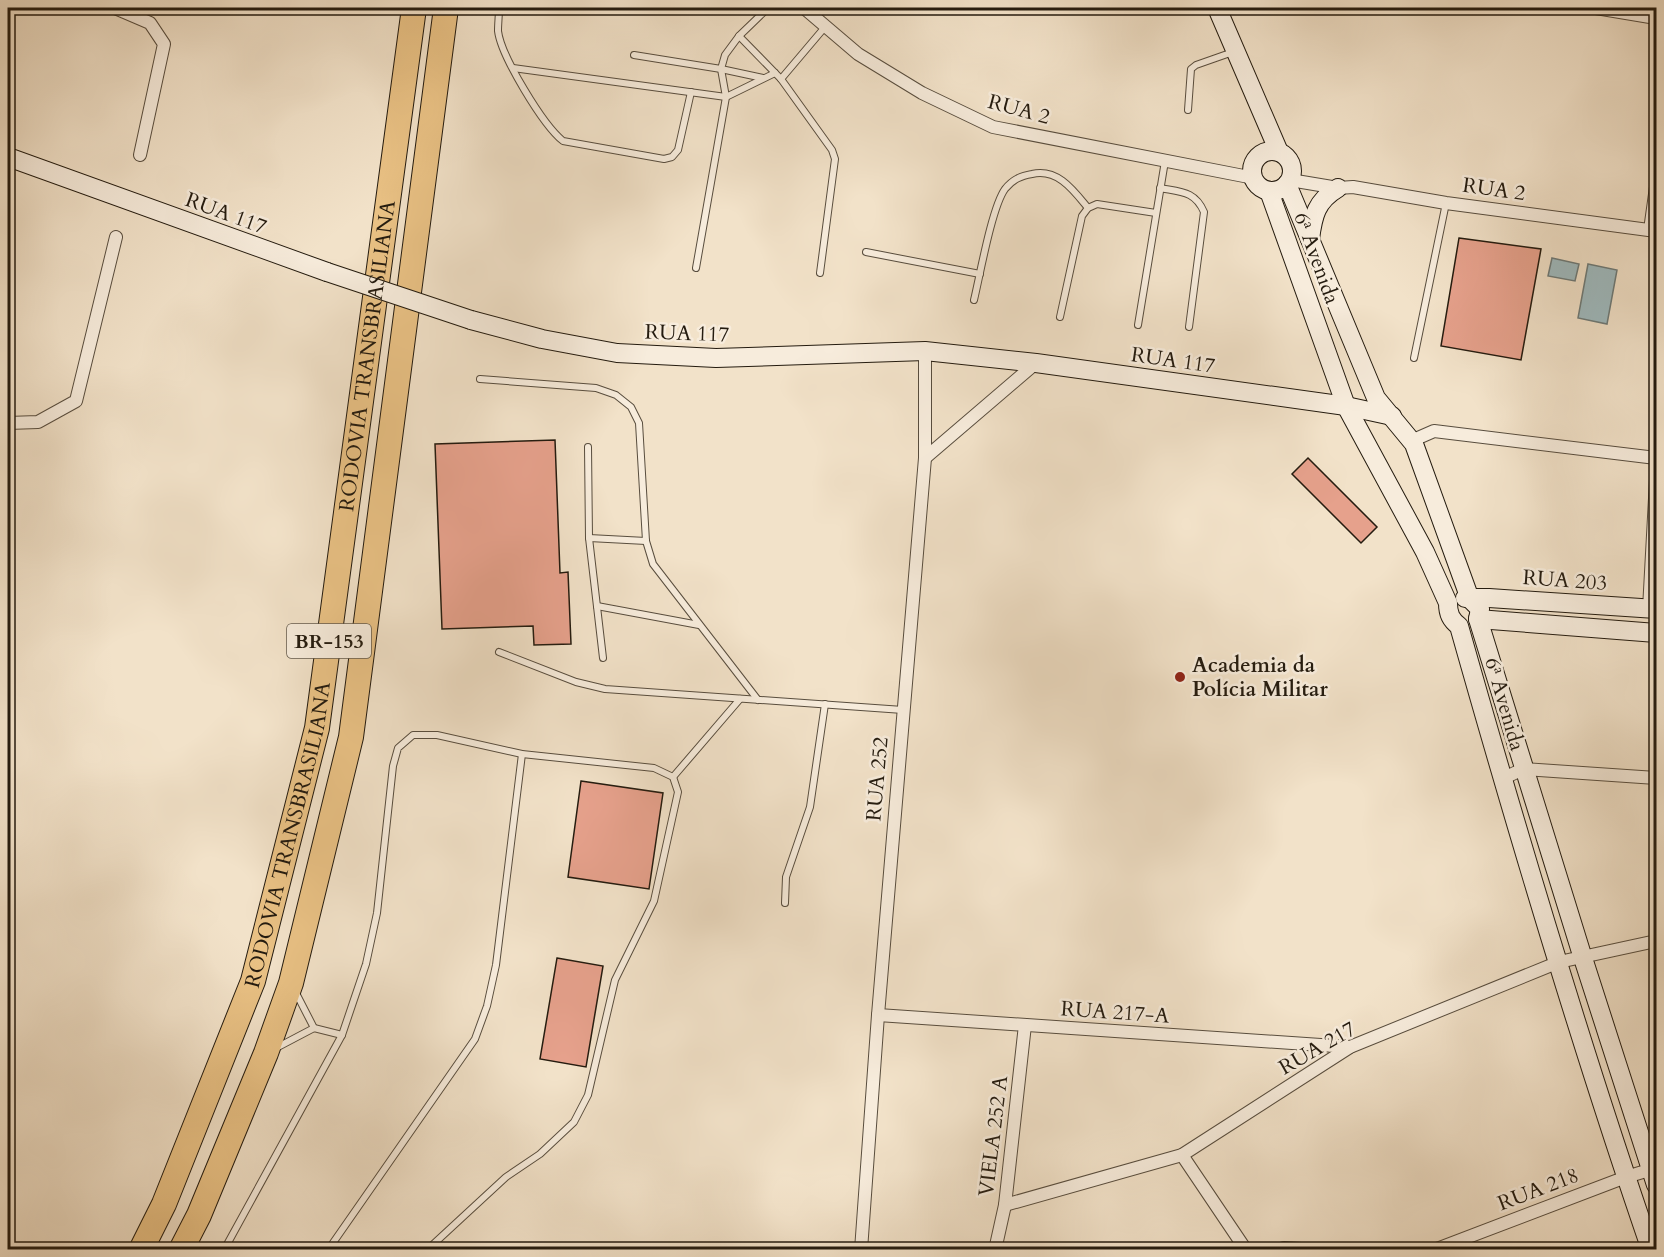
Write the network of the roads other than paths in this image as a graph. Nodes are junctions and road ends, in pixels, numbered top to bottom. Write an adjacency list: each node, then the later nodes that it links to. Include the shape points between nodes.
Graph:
1 (116, 8): 24 (street, via 150,23 165,44)
2 (414, 8): 97 (highway, RODOVIA TRANSBRASILIANA / BR-153, via 317,728 253,981 164,1204)
3 (446, 8): 86 (highway, RODOVIA TRANSBRASILIANA / BR-153, via 351,737)
4 (499, 8): 14 (lane, via 498,32)
5 (768, 8): 11 (lane)
6 (804, 8): 10 (street, RUA 2)
7 (1216, 8): 12 (street)
8 (1601, 8): 9 (street)
9 (1656, 18)
10 (826, 26): 18 (lane); 27 (street, RUA 2, via 858,54 922,93 993,127)
11 (739, 36): 15 (lane, via 725,55); 16 (lane)
12 (1236, 50): 21 (lane, via 1191,69); 22 (street)
13 (634, 55): 15 (lane)
14 (513, 68): 19 (lane); 19 (lane, via 553,134 563,141 664,159 678,150)
15 (721, 69): 17 (lane); 20 (lane)
16 (775, 73): 17 (lane); 18 (lane)
17 (763, 78): 20 (lane)
18 (782, 79): 42 (lane, via 835,159)
19 (690, 92): 20 (lane)
20 (726, 98): 41 (lane)
21 (1188, 110)
22 (1265, 122): 23 (street); 25 (street)
23 (1279, 152): 25 (street); 29 (street, via 1293,169)
24 (140, 155)
25 (1260, 155): 28 (street, via 1253,165)
26 (8, 158): 48 (street, RUA 117, bridge, via 327,272 542,339 617,352 716,358)
27 (1165, 160): 28 (street, RUA 2); 31 (lane)
28 (1254, 178): 33 (street)
29 (1289, 182): 32 (street, RUA 2); 33 (street, via 1279,190); 39 (street, 6ª Avenida)
30 (1656, 187): 37 (street)
31 (1160, 188): 36 (lane); 47 (lane, via 1188,194 1199,201 1204,212)
32 (1338, 188): 34 (street, RUA 2); 39 (street, via 1326,195 1314,214)
33 (1269, 191): 53 (street, 6ª Avenida)
34 (1446, 202): 37 (street, RUA 2); 49 (lane)
35 (1088, 208): 36 (lane, via 1097,204); 43 (lane, via 1070,185 1055,176 1037,173 1017,177 997,205); 45 (lane, via 1082,216)
36 (1156, 213): 46 (lane)
37 (1653, 230)
38 (116, 237): 55 (street, via 76,401 38,422)
39 (1309, 241): 52 (street, 6ª Avenida)
40 (866, 252): 43 (lane)
41 (696, 268)
42 (820, 273)
43 (980, 274): 44 (lane)
44 (974, 300)
45 (1060, 317)
46 (1138, 325)
47 (1189, 327)
48 (925, 351): 50 (street, RUA 117); 58 (street, RUA 252)
49 (1414, 358)
50 (1036, 363): 53 (street, RUA 117); 58 (street)
51 (480, 379): 62 (lane, via 596,388 616,395 631,407 639,423)
52 (1376, 398): 53 (street); 54 (street, 6ª Avenida)
53 (1346, 406): 54 (street, RUA 117); 64 (street, 6ª Avenida, via 1425,552)
54 (1392, 416): 56 (street, 6ª Avenida)
55 (8, 423)
56 (1414, 444): 59 (street, via 1434,431); 63 (street, 6ª Avenida)
57 (588, 447): 61 (lane)
58 (925, 458): 76 (street, RUA 252)
59 (1656, 458)
60 (1656, 480): 66 (street)
61 (589, 538): 62 (lane); 65 (lane)
62 (646, 541): 68 (lane, via 653,564)
63 (1470, 599): 64 (street, via 1456,596); 66 (street, RUA 203); 67 (street, 6ª Avenida, via 1480,609)
64 (1448, 603): 69 (street, 6ª Avenida, via 1450,618)
65 (597, 606): 68 (lane); 72 (lane)
66 (1653, 609)
67 (1478, 620): 69 (street); 70 (street); 78 (street, 6ª Avenida)
68 (700, 625): 74 (lane)
69 (1460, 626): 81 (street, 6ª Avenida)
70 (1656, 633)
71 (499, 652): 73 (lane, via 605,689)
72 (603, 658)
73 (740, 699): 74 (lane); 79 (lane)
74 (758, 700): 75 (lane)
75 (825, 704): 76 (lane); 82 (lane, via 810,807 786,878)
76 (903, 710): 87 (street, RUA 252)
77 (522, 754): 79 (lane, via 654,768); 90 (lane, via 437,735 413,735 398,748 377,913 366,964); 100 (lane, via 496,964 475,1040)
78 (1523, 769): 80 (street); 81 (street); 84 (street, 6ª Avenida)
79 (673, 777): 101 (lane, via 678,792 654,902 615,980 588,1095 574,1122 540,1154 506,1177)
80 (1656, 778)
81 (1502, 779): 85 (street, 6ª Avenida)
82 (785, 903)
83 (1656, 941): 84 (street, RUA 217)
84 (1582, 955): 85 (street, RUA 217); 94 (street, 6ª Avenida)
85 (1559, 962): 91 (street, RUA 217); 95 (street, 6ª Avenida)
86 (291, 983): 89 (lane); 92 (highway, RODOVIA TRANSBRASILIANA / BR-153)
87 (878, 1015): 88 (street, RUA 217-A); 102 (street, RUA 252)
88 (1025, 1025): 91 (street, RUA 217-A); 96 (street, VIELA 252 A)
89 (314, 1028): 90 (lane); 92 (lane)
90 (342, 1035): 99 (lane)
91 (1350, 1047): 93 (street, RUA 217)
92 (266, 1053): 98 (highway, RODOVIA TRANSBRASILIANA / BR-153)
93 (1182, 1155): 96 (street, RUA 217); 104 (street)
94 (1655, 1174): 95 (street, RUA 218)
95 (1626, 1177): 107 (street, RUA 218); 108 (street, 6ª Avenida)
96 (1005, 1205): 103 (street, VIELA 252 A)
97 (141, 1250)
98 (181, 1250)
99 (224, 1250)
100 (328, 1250)
101 (427, 1250)
102 (861, 1250)
103 (995, 1250)
104 (1246, 1250)
105 (1278, 1250): 106 (street)
106 (1318, 1250)
107 (1434, 1250)
108 (1651, 1250)

